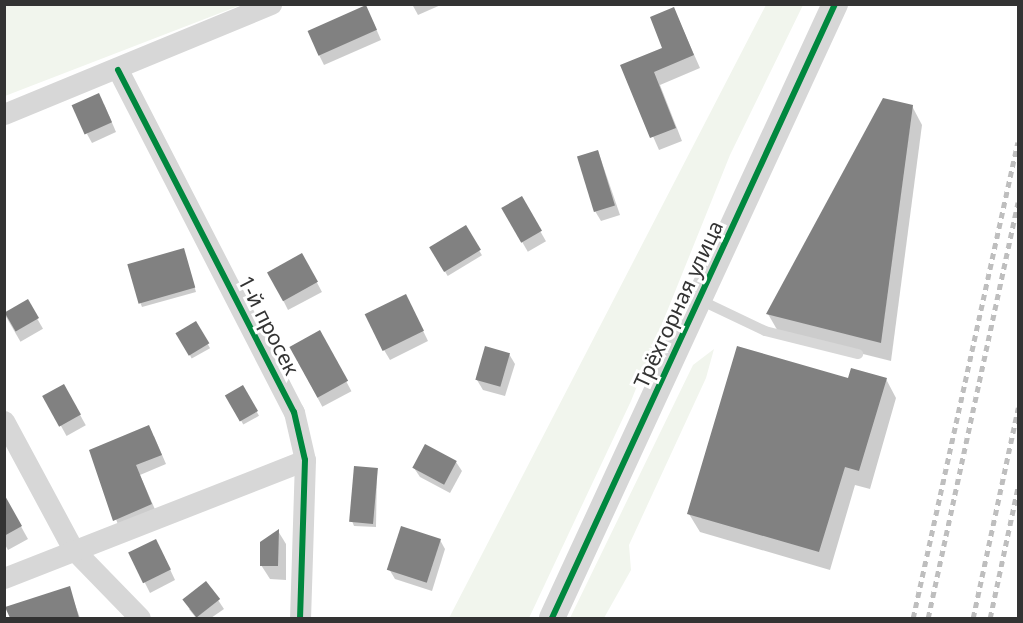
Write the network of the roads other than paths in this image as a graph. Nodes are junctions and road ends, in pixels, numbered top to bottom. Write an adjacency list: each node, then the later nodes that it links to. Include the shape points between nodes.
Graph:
1 (271, 4): 3 (street)
2 (835, 4): 5 (street, Трёхгорная улица)
3 (118, 70): 4 (street); 8 (street, 1-й просек, via 280,382)
4 (4, 114)
5 (698, 299): 6 (lane, via 765,331); 13 (street, Трёхгорная улица)
6 (858, 354)
7 (4, 421): 9 (street)
8 (305, 460): 9 (street); 12 (street, 1-й просек)
9 (73, 549): 10 (street); 11 (street)
10 (4, 578)
11 (140, 618)
12 (300, 618)
13 (552, 618)

